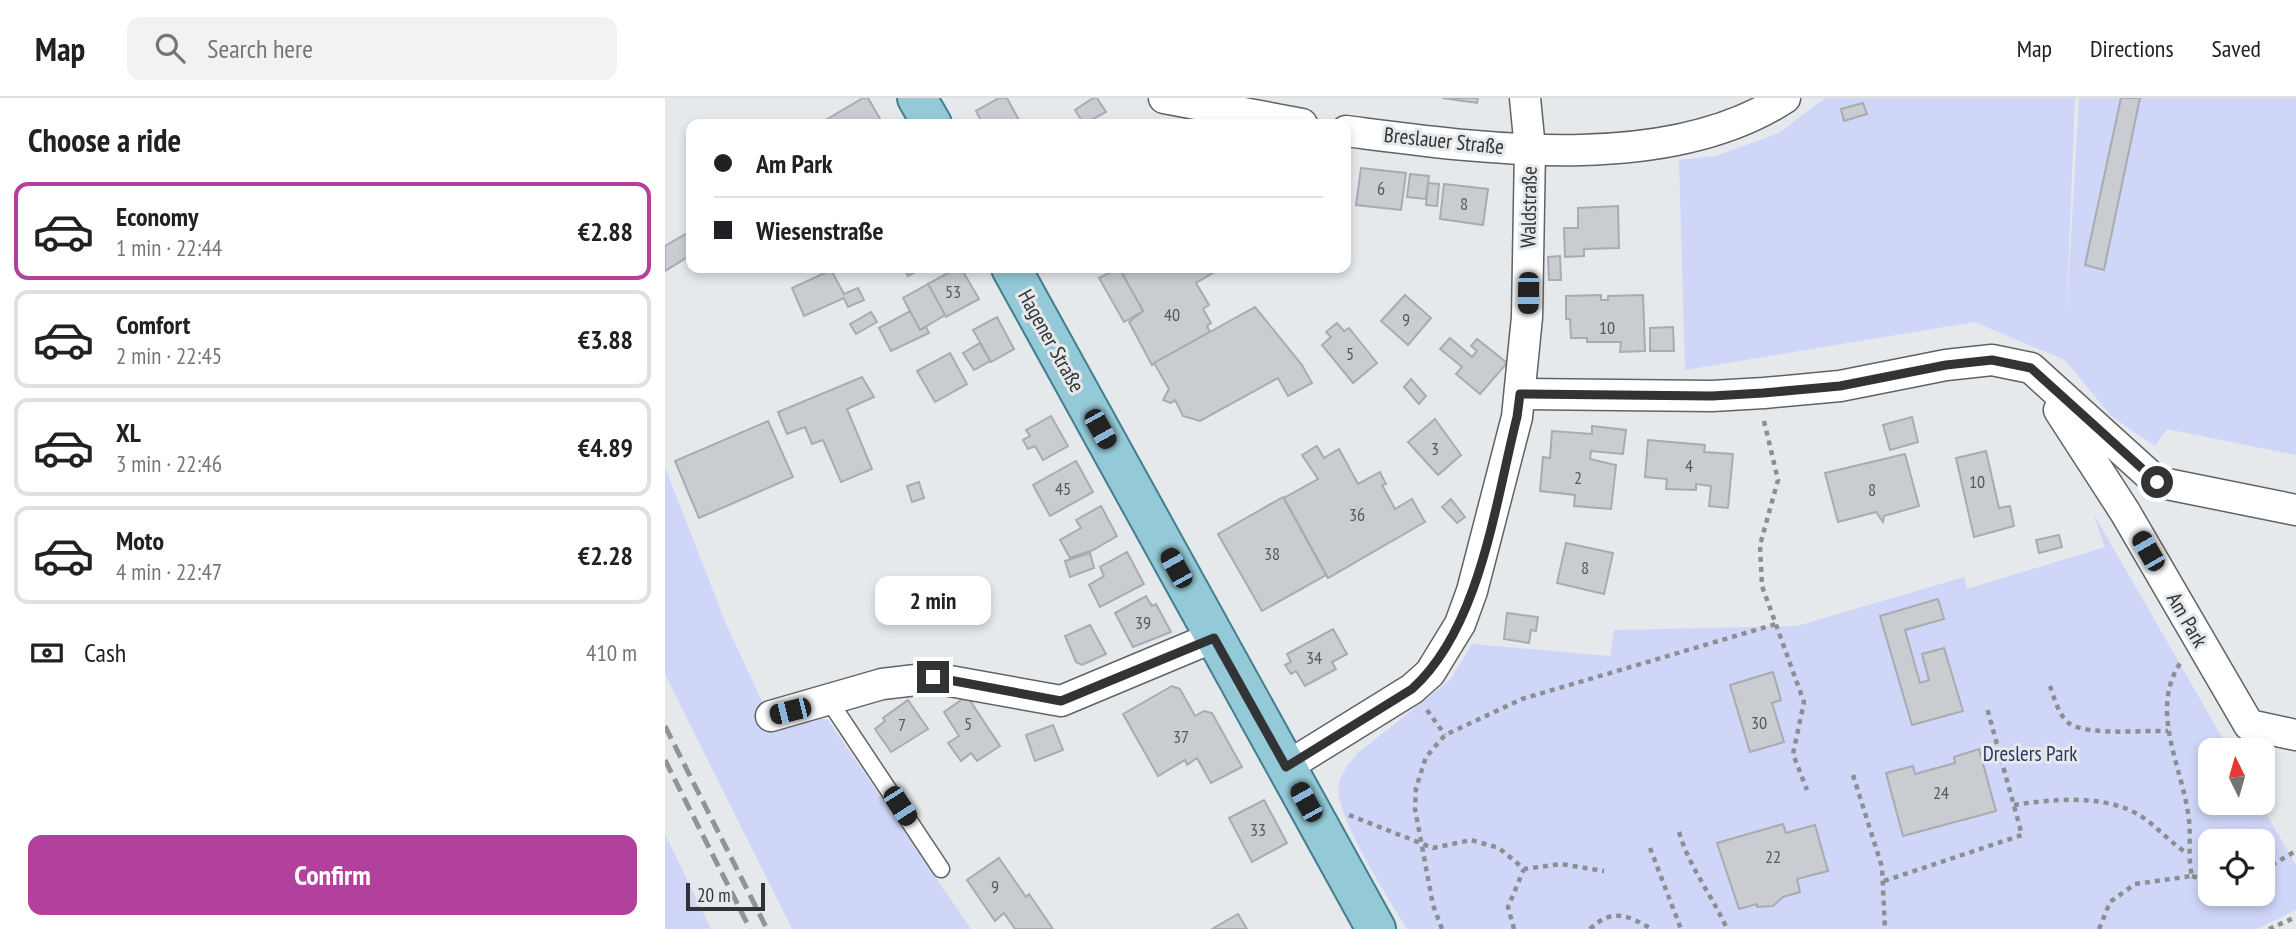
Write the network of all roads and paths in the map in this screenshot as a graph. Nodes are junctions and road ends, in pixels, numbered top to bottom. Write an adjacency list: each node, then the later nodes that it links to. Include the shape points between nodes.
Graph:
1 (917, 98): 5 (main road)
2 (1164, 98): 6 (street)
3 (1525, 98): 8 (street, Waldstraße)
4 (1785, 98): 8 (street, Breslauer Straße, via 1725,126 1664,142)
5 (929, 119)
6 (1275, 119)
7 (1351, 132): 8 (street, Breslauer Straße, via 1481,148)
8 (1530, 149): 12 (street, Waldstraße, via 1527,317)
9 (1014, 273): 15 (main road, Hagener Straße)
10 (2031, 368): 11 (street, via 1992,360 1840,386); 13 (street, via 2157,482); 16 (street, Am Park, via 2125,512)
11 (1763, 393): 12 (street); 14 (path, via 1764,428 1778,480 1760,545 1762,586)
12 (1520, 394): 23 (street, Waldstraße, via 1472,591 1448,648 1412,689)
13 (2296, 510)
14 (1776, 624): 25 (path, via 1804,702 1794,754); 29 (path, via 1522,699 1445,735 1426,757 1416,788 1415,809)
15 (1214, 638): 18 (street, via 1061,701 933,677 882,684); 23 (main road, Hagener Straße)
16 (2197, 638): 21 (path, via 2174,673 2168,694); 22 (street, Am Park, via 2249,725)
17 (2050, 685): 21 (path, via 2070,724 2104,730)
18 (830, 702): 20 (street); 34 (lane)
19 (1987, 708): 26 (path)
20 (771, 716)
21 (2168, 731): 32 (path, via 2188,811 2191,840)
22 (2296, 735)
23 (1286, 767): 27 (main road, Hagener Straße)
24 (1853, 775): 39 (path)
25 (1807, 790)
26 (2014, 805): 32 (path, via 2051,800 2120,806); 39 (path, via 2022,835)
27 (1315, 819): 29 (path, via 1349,815); 41 (main road, Hagener Straße)
28 (1679, 832): 47 (path, via 1690,866)
29 (1423, 844): 35 (path, via 1433,848 1471,840 1499,848); 42 (path, via 1433,905)
30 (1650, 848): 46 (path)
31 (2296, 851): 33 (path)
32 (2187, 853): 37 (path)
33 (2275, 863)
34 (941, 869)
35 (1524, 869): 36 (path, via 1561,864); 43 (path, via 1508,907)
36 (1604, 871)
37 (2192, 876): 38 (path); 49 (path, via 2135,884 2110,902)
38 (2198, 878)
39 (1884, 881): 48 (path)
40 (2296, 917): 50 (path)
41 (1376, 929)
42 (1442, 929)
43 (1514, 929)
44 (1590, 929): 45 (path, via 1602,918 1626,915)
45 (1653, 929)
46 (1681, 929)
47 (1727, 929)
48 (1885, 929)
49 (2099, 929)
50 (2269, 929)

